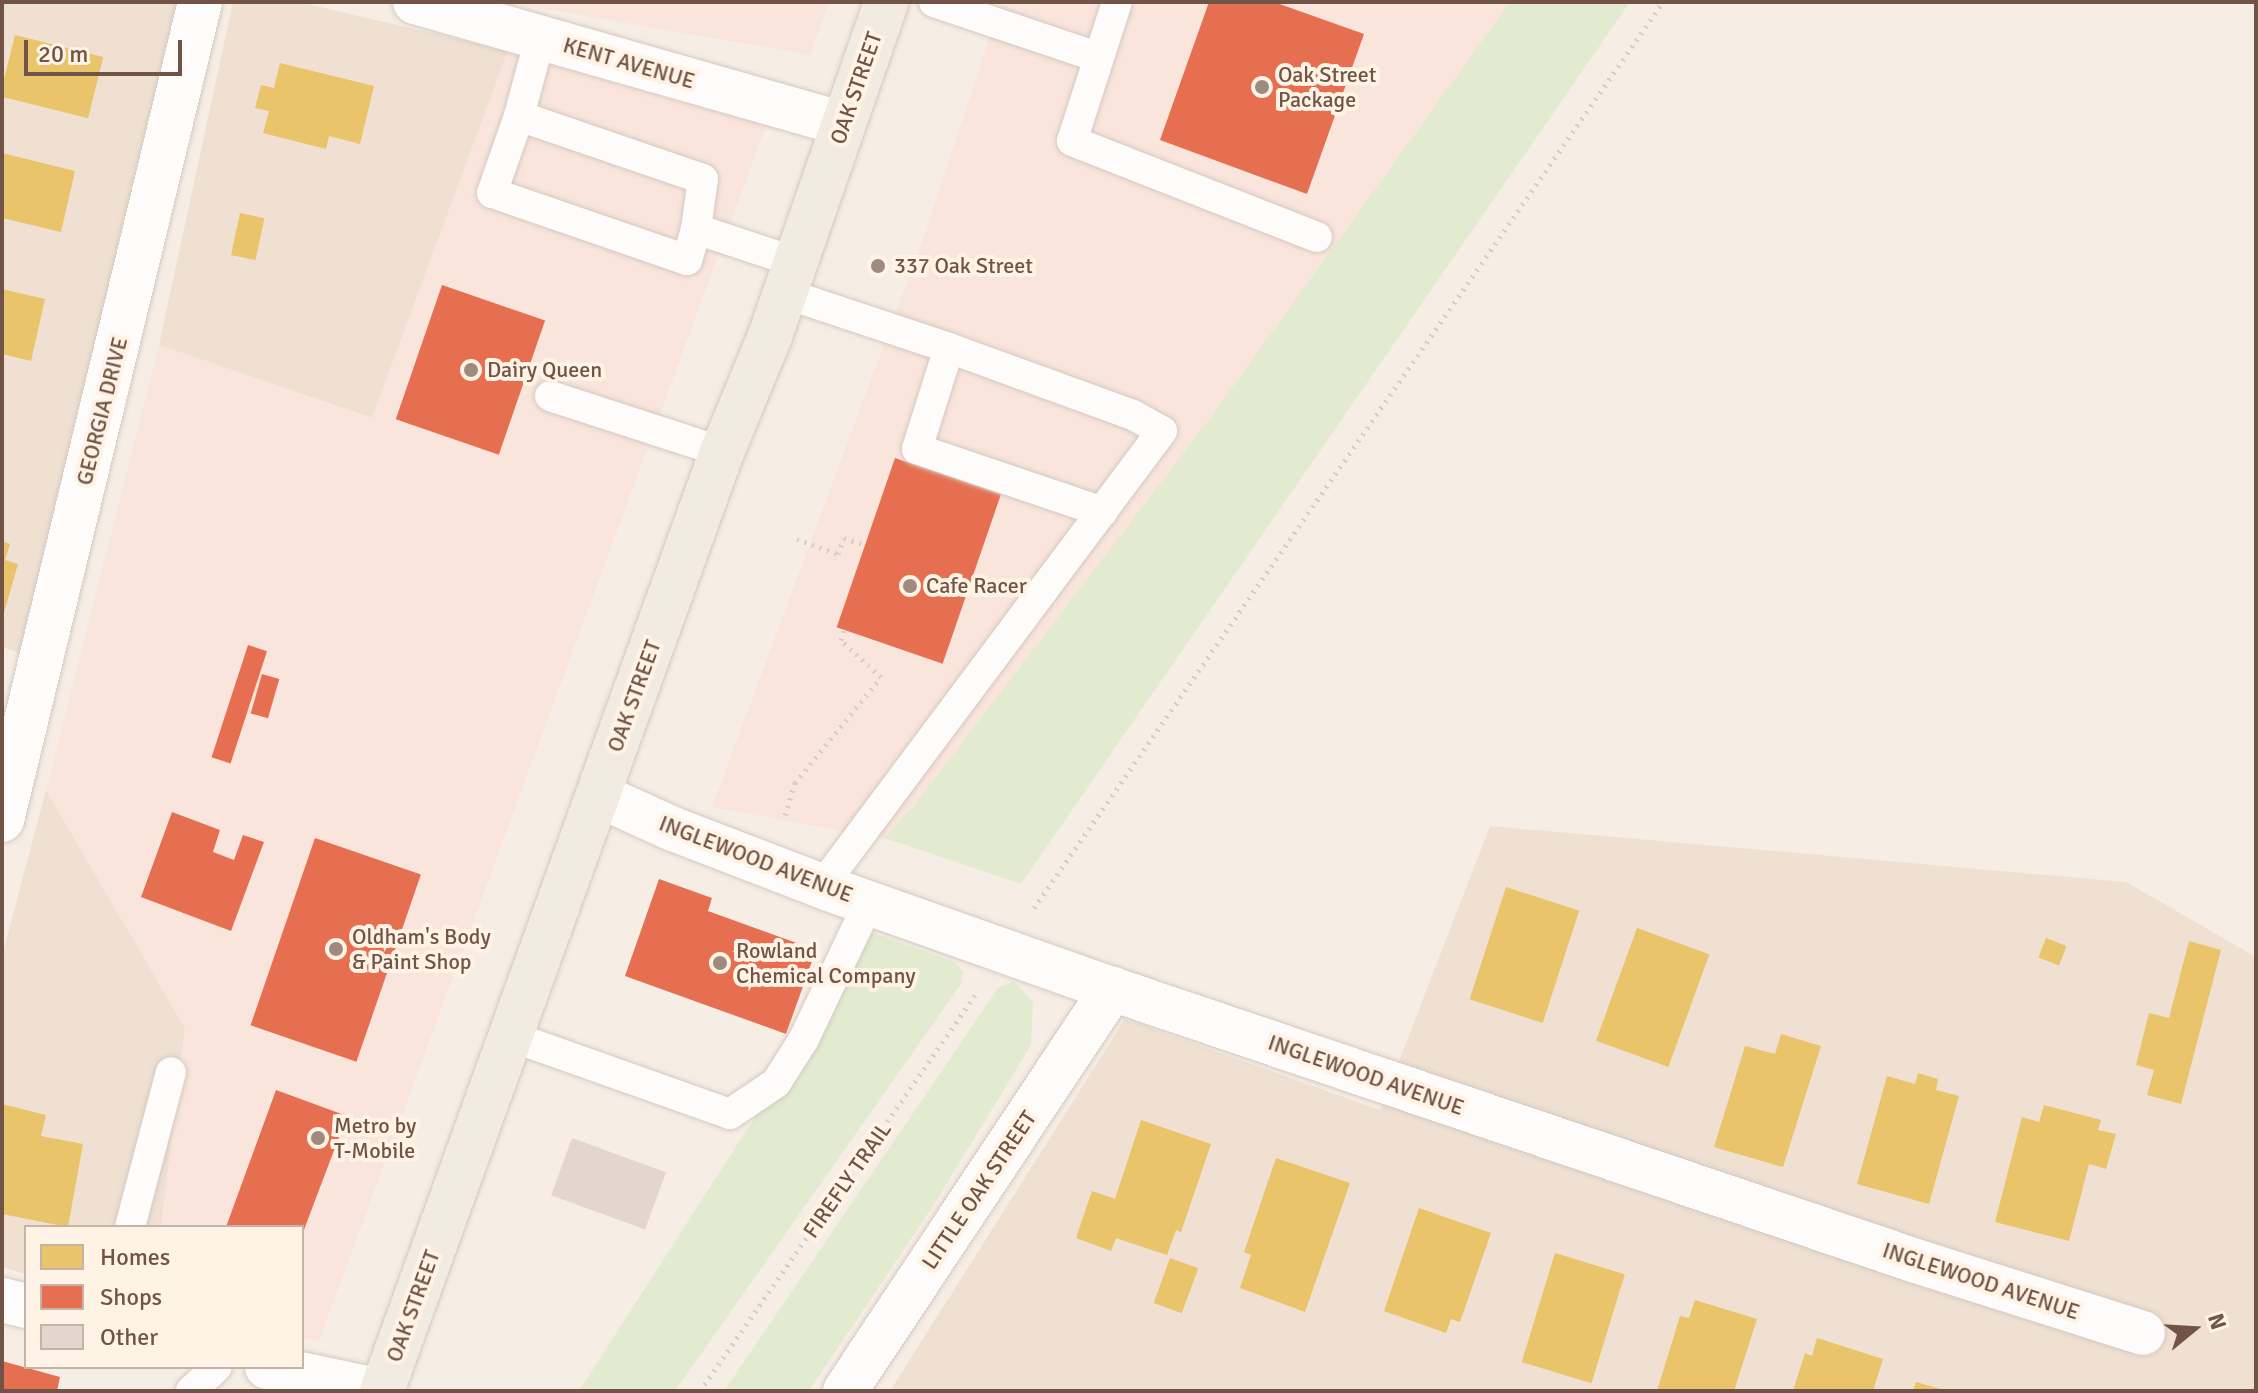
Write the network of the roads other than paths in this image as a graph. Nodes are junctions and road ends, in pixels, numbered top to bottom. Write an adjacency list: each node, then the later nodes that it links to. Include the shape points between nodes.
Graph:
1 (200, 2): 17 (street, GEORGIA DRIVE)
2 (415, 2): 6 (street, KENT AVENUE)
3 (886, 2): 9 (main road, OAK STREET)
4 (934, 2): 7 (lane)
5 (1117, 2): 7 (lane)
6 (540, 38): 8 (lane); 9 (street, KENT AVENUE)
7 (1097, 57): 11 (lane, via 1072,141)
8 (519, 116): 10 (lane, via 703,179); 10 (lane, via 492,193 687,260)
9 (843, 124): 12 (main road, OAK STREET)
10 (696, 229): 12 (lane)
11 (1317, 237)
12 (789, 278): 13 (lane); 15 (main road, OAK STREET)
13 (949, 348): 16 (lane, via 917,449); 16 (lane, via 1133,415 1162,431)
14 (550, 396): 15 (lane)
15 (722, 452): 18 (main road, OAK STREET)
16 (1103, 512): 20 (lane)
17 (18, 682): 19 (street, GEORGIA DRIVE)
18 (598, 795): 20 (street, INGLEWOOD AVENUE); 23 (main road, OAK STREET)
19 (2, 820)
20 (822, 886): 21 (street, INGLEWOOD AVENUE)
21 (869, 902): 22 (street, INGLEWOOD AVENUE); 23 (lane, via 804,1039 776,1083 730,1114)
22 (1112, 989): 28 (street, INGLEWOOD AVENUE); 33 (street, LITTLE OAK STREET)
23 (510, 1036): 32 (main road, OAK STREET)
24 (171, 1072): 25 (lane)
25 (131, 1225)
26 (2, 1300): 27 (street)
27 (24, 1306)
28 (2143, 1333)
29 (215, 1369): 31 (lane)
30 (277, 1369): 32 (street)
31 (191, 1391)
32 (382, 1391)
33 (845, 1391)

